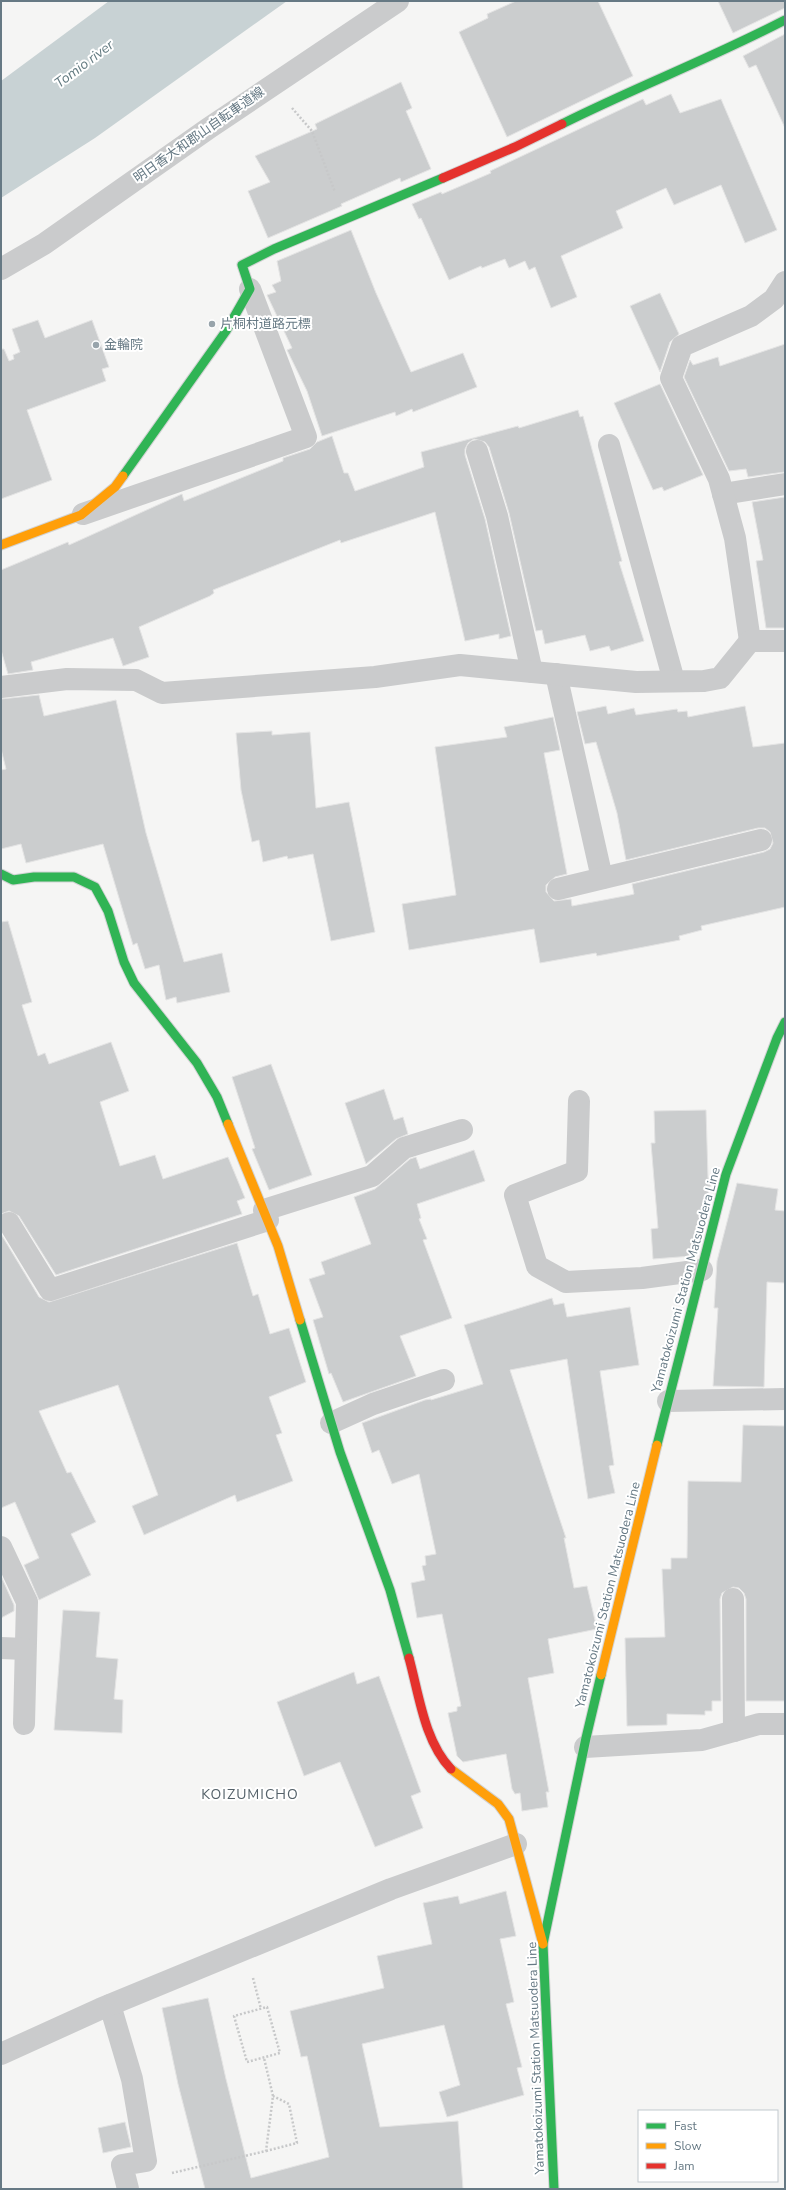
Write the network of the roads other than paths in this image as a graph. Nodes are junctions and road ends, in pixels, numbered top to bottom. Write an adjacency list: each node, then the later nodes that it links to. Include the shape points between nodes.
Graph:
1 (398, 1): 3 (street, 明日香大和郡山自転車道線, via 272,85 44,244)
2 (785, 20): 5 (street, via 733,47 616,97 515,147 242,265)
3 (1, 269)
4 (785, 282): 9 (street, via 774,300 751,316 682,346 671,378 719,478)
5 (250, 289): 10 (street, via 226,331 115,488); 10 (street, via 306,437)
6 (609, 445): 16 (street)
7 (477, 451): 14 (street, via 497,516)
8 (785, 484): 9 (street)
9 (722, 494): 12 (street, via 735,538)
10 (81, 515): 11 (street)
11 (1, 544)
12 (750, 641): 13 (street); 16 (street, via 720,678)
13 (785, 641)
14 (532, 672): 15 (street); 17 (street, via 460,665 375,677 162,693 136,680 67,679)
15 (556, 674): 16 (street, via 636,682); 20 (street)
16 (674, 681)
17 (1, 687)
18 (761, 840): 20 (street)
19 (1, 874): 25 (street, via 13,880 74,877 95,887 108,910 124,962 134,983 197,1063 217,1096)
20 (602, 878): 21 (street)
21 (558, 889)
22 (785, 1022): 27 (street, Yamatokoizumi Station Matsuodera Line, via 726,1174)
23 (579, 1101): 27 (street, via 578,1171 515,1195 537,1266 566,1282 642,1278)
24 (462, 1130): 25 (street, via 404,1148 372,1176)
25 (266, 1215): 26 (street, via 50,1290); 31 (street, via 278,1246)
26 (9, 1223)
27 (702, 1270): 30 (street, Yamatokoizumi Station Matsuodera Line)
28 (444, 1380): 31 (street, via 373,1404)
29 (785, 1399): 30 (street)
30 (668, 1401): 39 (street, Yamatokoizumi Station Matsuodera Line)
31 (331, 1423): 40 (street, via 390,1590 429,1732 439,1754 450,1768 498,1804 509,1820)
32 (1, 1547): 35 (street, via 27,1602)
33 (733, 1599): 38 (street)
34 (1, 1648): 35 (street)
35 (25, 1648): 36 (street)
36 (24, 1724)
37 (785, 1724): 38 (street, via 759,1724)
38 (734, 1731): 39 (street, via 702,1740)
39 (585, 1747): 41 (street, Yamatokoizumi Station Matsuodera Line)
40 (516, 1844): 41 (street); 42 (street, via 390,1889)
41 (544, 1944): 45 (street, Yamatokoizumi Station Matsuodera Line)
42 (110, 2005): 43 (street); 44 (street, via 132,2079 146,2161 122,2165)
43 (1, 2054)
44 (128, 2189)
45 (554, 2189)

